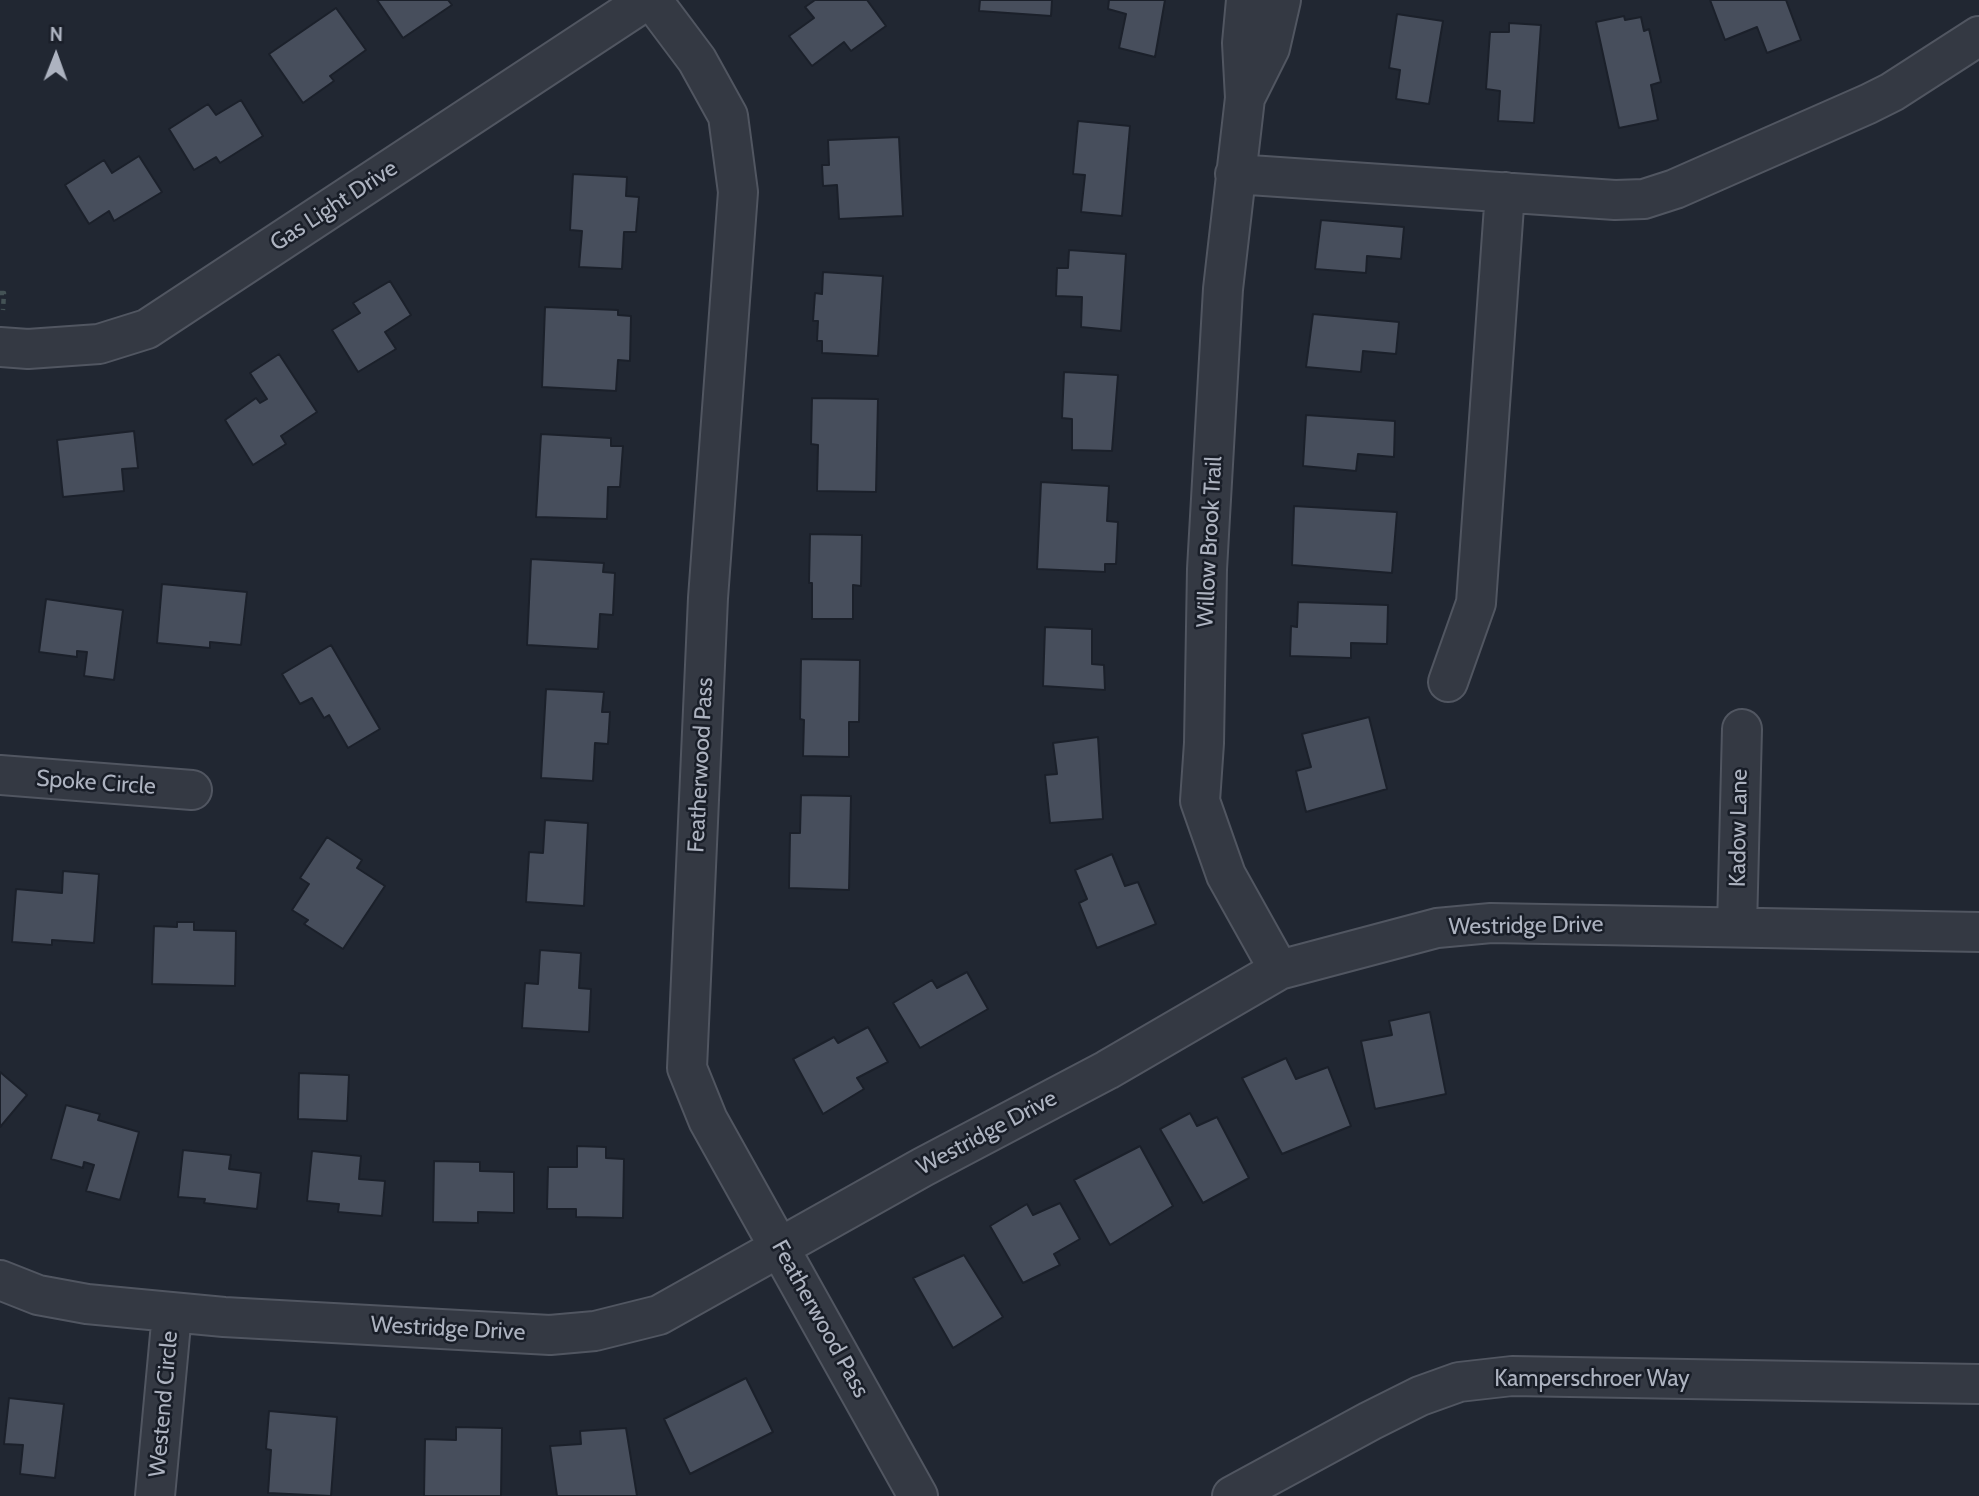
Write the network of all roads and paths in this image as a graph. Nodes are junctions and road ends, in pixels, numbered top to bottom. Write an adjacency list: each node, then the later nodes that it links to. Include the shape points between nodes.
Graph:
1 (647, 0): 9 (street, Gas Light Drive, via 147,330 99,344)
2 (652, 0): 17 (street, Featherwood Pass, via 697,60 728,116 738,192 708,598 687,1068 709,1121)
3 (1246, 0): 6 (street, Willow Brook Trail, via 1242,43)
4 (1281, 0): 6 (street, Willow Brook Trail, via 1270,48)
5 (1979, 36): 8 (street, via 1892,92 1675,189 1625,200)
6 (1245, 98): 7 (street, Willow Brook Trail)
7 (1235, 174): 8 (street); 16 (street, Willow Brook Trail, via 1223,289 1207,569 1200,801 1226,875)
8 (1505, 192): 10 (street, via 1476,603)
9 (0, 347)
10 (1448, 682)
11 (1742, 729): 14 (street, Kadow Lane)
12 (0, 775): 13 (street, Spoke Circle)
13 (192, 790)
14 (1737, 928): 15 (street, Westridge Drive); 16 (street, Westridge Drive, via 1491,923 1437,928)
15 (1979, 932)
16 (1279, 970): 17 (street, Westridge Drive, via 1107,1070)
17 (779, 1248): 19 (street, Westridge Drive, via 659,1315 584,1332 550,1335); 22 (street, Featherwood Pass)
18 (0, 1280): 19 (street, Westridge Drive, via 38,1295)
19 (172, 1313): 21 (street, Westend Circle)
20 (1979, 1384): 23 (street, Kamperschroer Way, via 1512,1376 1459,1382 1420,1396)
21 (155, 1496)
22 (918, 1496)
23 (1231, 1496)

